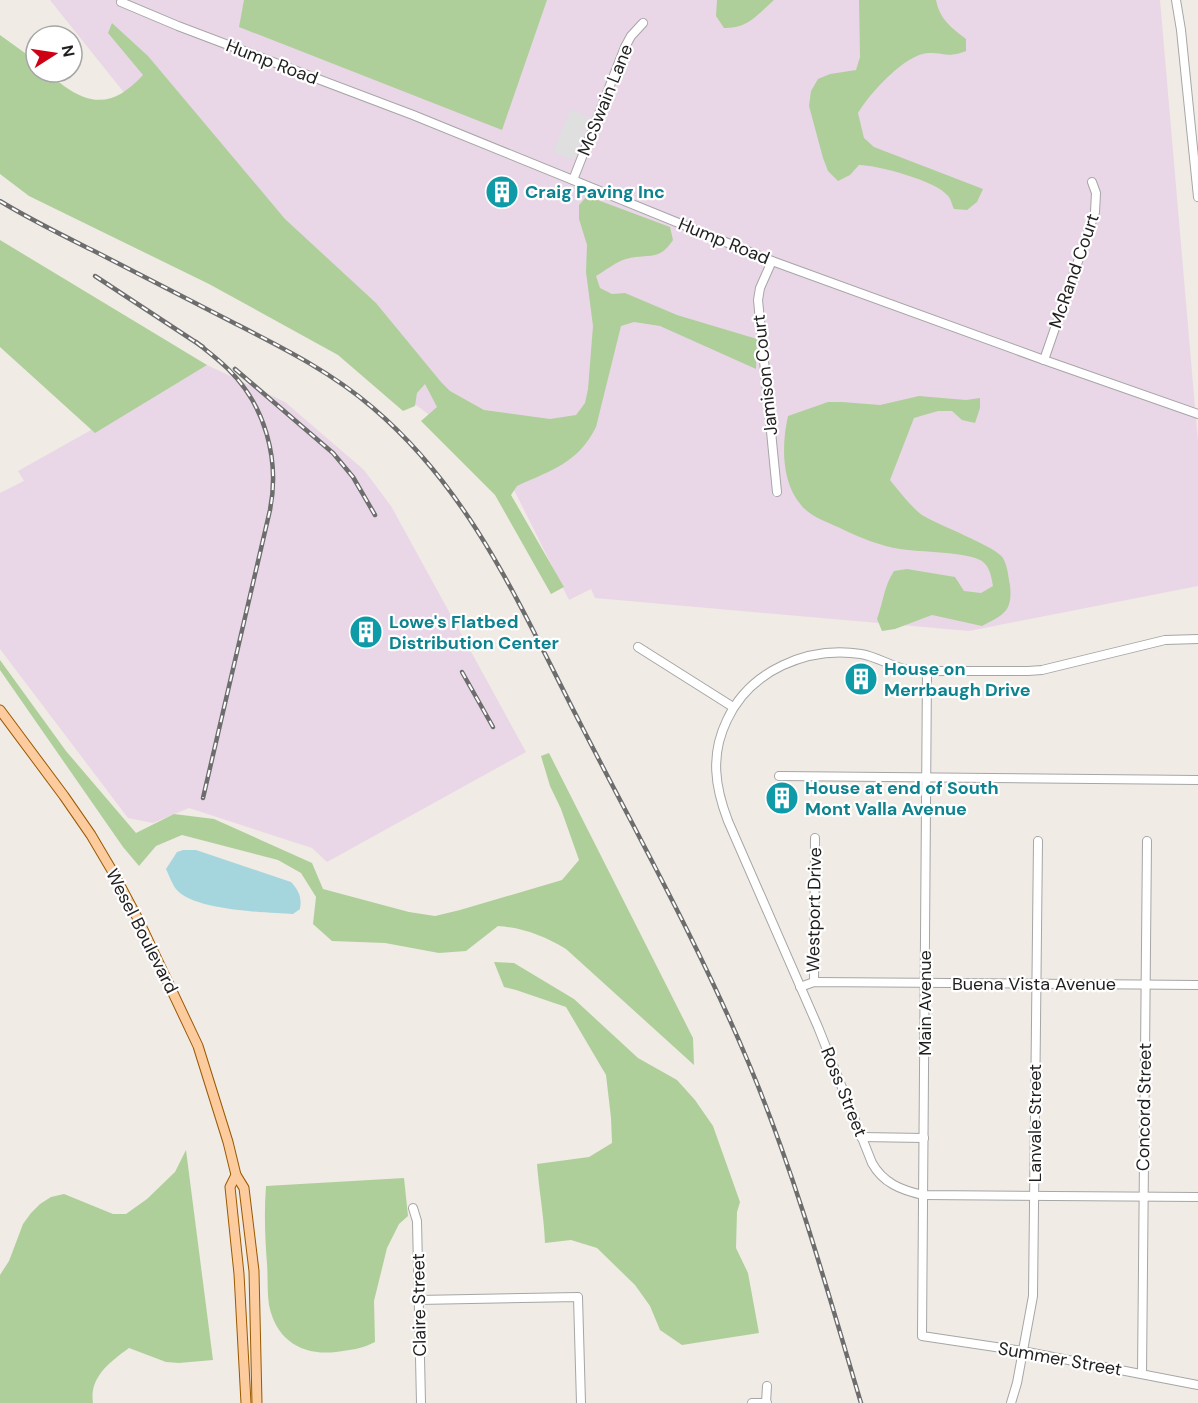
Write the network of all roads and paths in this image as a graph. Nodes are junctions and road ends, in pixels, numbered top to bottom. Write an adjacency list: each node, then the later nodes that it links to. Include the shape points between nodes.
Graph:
1 (1176, 0): 5 (street)
2 (1181, 0): 5 (street)
3 (121, 2): 6 (street, Hump Road)
4 (643, 23): 6 (street, McSwain Lane, via 628,42)
5 (1181, 30): 8 (street)
6 (573, 180): 9 (street, Hump Road)
7 (1092, 182): 10 (street, McRand Court, via 1095,212)
8 (1198, 197)
9 (771, 261): 10 (street, Hump Road); 12 (street, Jamison Court, via 758,300)
10 (1044, 360): 11 (street, Hump Road)
11 (1198, 414)
12 (777, 492)
13 (1197, 639): 15 (street, Ross Street, via 1165,640 1042,670)
14 (638, 647): 16 (street)
15 (927, 670): 16 (street, Ross Street, via 909,670 861,654 804,657 765,675); 19 (street, Main Avenue)
16 (733, 707): 29 (street, Ross Street, via 718,749 717,788)
17 (0, 710): 32 (main road, Wesel Boulevard, via 91,835 138,919 198,1046)
18 (778, 776): 19 (street)
19 (926, 777): 20 (street); 25 (street, Main Avenue)
20 (1198, 780)
21 (815, 838): 24 (street, Westport Drive)
22 (1038, 841): 26 (street, Lanvale Street)
23 (1147, 842): 27 (street, Concord Street)
24 (814, 982): 25 (street, Buena Vista Avenue); 29 (street, Buena Vista Avenue)
25 (925, 983): 26 (street, Buena Vista Avenue); 31 (street, Main Avenue)
26 (1036, 984): 27 (street, Buena Vista Avenue); 34 (street, Lanvale Street)
27 (1146, 985): 28 (street, Buena Vista Avenue); 35 (street, Concord Street)
28 (1198, 985)
29 (800, 987): 30 (street, Ross Street)
30 (861, 1137): 31 (street); 33 (street, Ross Street, via 883,1177 899,1189)
31 (924, 1138): 33 (street, Main Avenue)
32 (236, 1175): 44 (main road, Wesel Boulevard, via 230,1187); 45 (main road, Wesel Boulevard, via 244,1188 254,1271)
33 (923, 1195): 34 (street, Ross Street); 39 (street, Main Avenue)
34 (1034, 1195): 35 (street, Ross Street); 40 (street, Lanvale Street, via 1033,1296)
35 (1143, 1196): 36 (street, Ross Street); 41 (street, Concord Street)
36 (1198, 1197)
37 (413, 1208): 38 (street, Claire Street, via 417,1221)
38 (418, 1300): 46 (street, Claire Street); 47 (street, via 578,1297)
39 (922, 1336): 40 (street, Summer Street)
40 (1022, 1351): 41 (street, Summer Street); 50 (street, Lanvale Street)
41 (1142, 1373): 42 (street, Summer Street)
42 (1198, 1385)
43 (767, 1386): 49 (street)
44 (246, 1403)
45 (257, 1403)
46 (421, 1403)
47 (581, 1403)
48 (752, 1403): 49 (street)
49 (767, 1403)
50 (1011, 1403)

